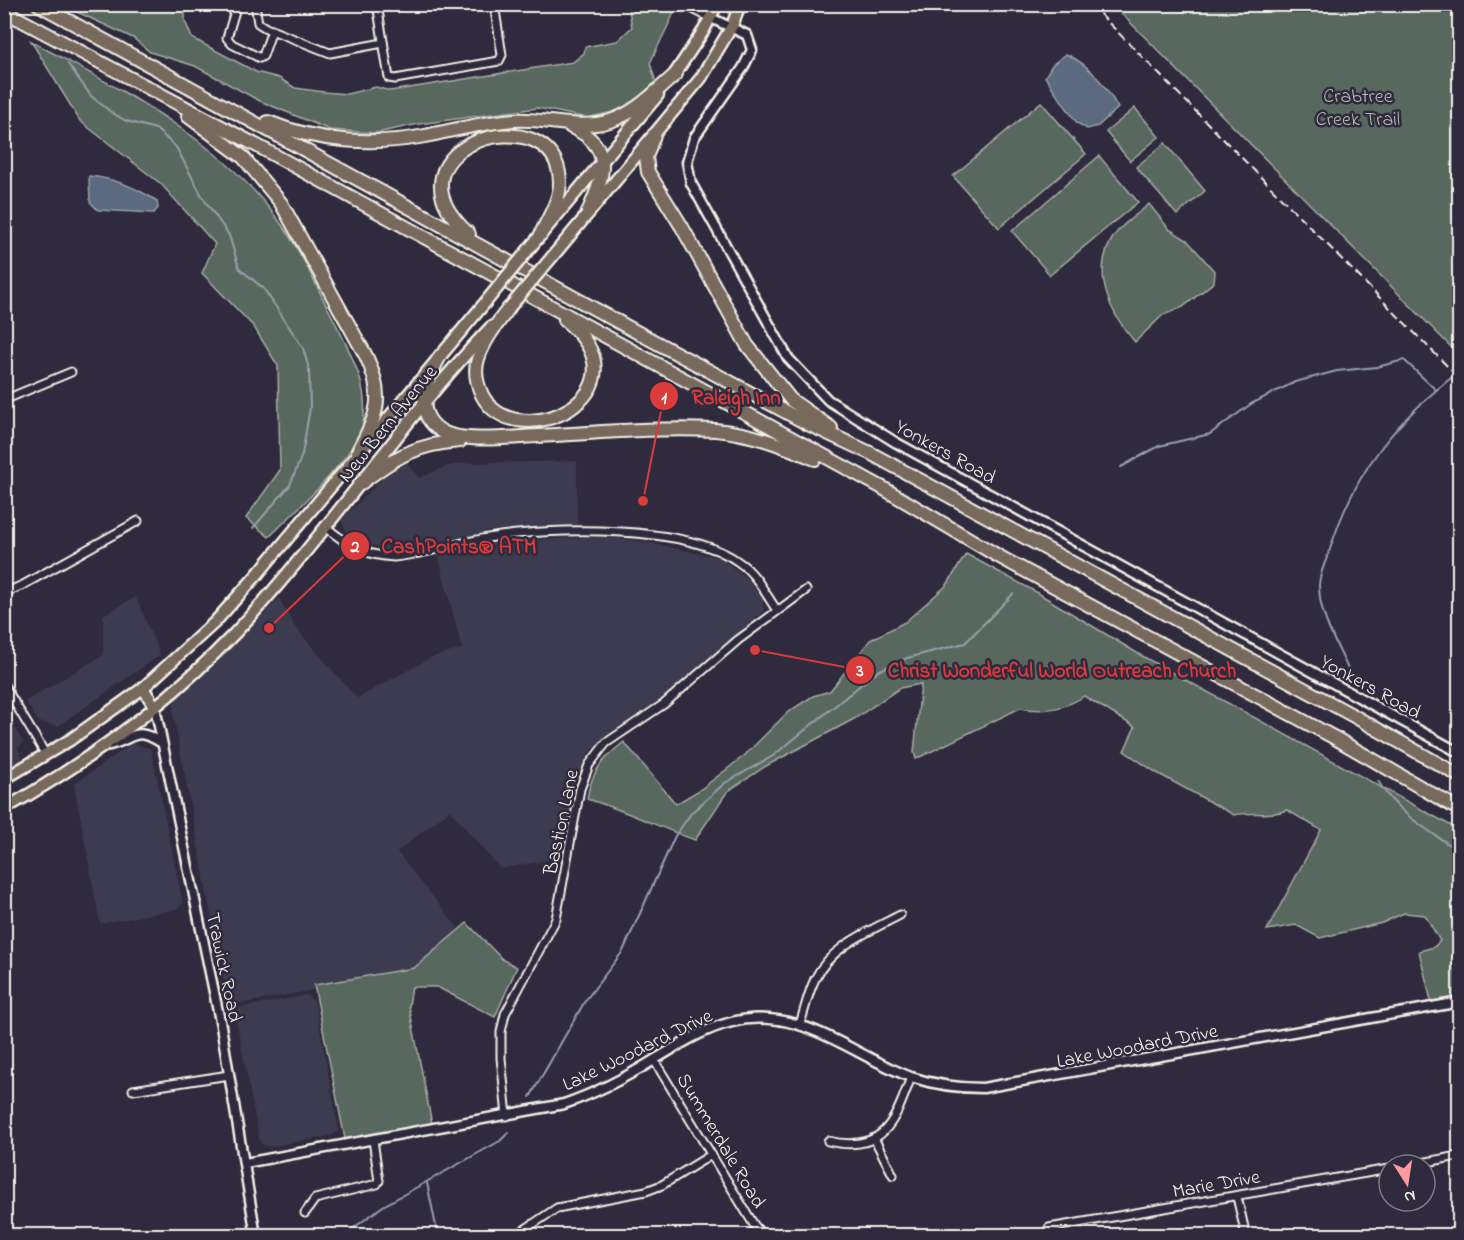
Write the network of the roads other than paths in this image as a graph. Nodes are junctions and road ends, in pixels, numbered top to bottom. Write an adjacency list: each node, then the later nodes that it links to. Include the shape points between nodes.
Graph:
1 (38, 4): 16 (highway)
2 (237, 4): 12 (street, via 227,38 231,44 260,58)
3 (255, 4): 12 (street, via 258,23)
4 (377, 4): 13 (street)
5 (683, 4): 10 (street)
6 (717, 4): 10 (main road, New Bern Avenue)
7 (740, 4): 11 (main road, New Bern Avenue)
8 (494, 5): 13 (street, via 502,55 499,61 395,79 389,78)
9 (4, 11): 15 (highway)
10 (711, 18): 11 (street, Yonkers Road); 14 (main road, New Bern Avenue)
11 (732, 26): 18 (main road, New Bern Avenue, via 701,78); 44 (street, Yonkers Road, via 750,39 751,54 694,138 688,151 688,175 700,204 778,344 811,384 843,411 886,436)
12 (272, 30): 13 (street, via 330,52)
13 (383, 43)
14 (676, 74): 17 (highway, via 636,108 615,120 588,125); 19 (main road, New Bern Avenue)
15 (155, 92): 23 (highway); 30 (highway, via 243,157 281,203 298,231 366,356 375,380 377,412)
16 (198, 92): 17 (highway, via 279,127 348,141 411,138 514,120); 22 (highway)
17 (559, 122): 19 (highway, via 587,135)
18 (654, 135): 20 (main road, New Bern Avenue); 31 (highway, via 646,157 648,172 747,345 791,400)
19 (602, 161): 20 (highway, via 602,178); 21 (main road, New Bern Avenue)
20 (588, 212): 24 (main road, New Bern Avenue, bridge)
21 (537, 239): 22 (highway, via 559,191 554,160 531,139 492,136 453,156 445,167 441,189 451,218); 25 (main road, New Bern Avenue, bridge)
22 (486, 249): 31 (highway, via 808,424)
23 (541, 301): 24 (highway, via 583,336 594,362 592,384 585,397 574,408 554,417 510,418 495,411 479,388 478,357); 32 (highway)
24 (509, 308): 28 (main road, New Bern Avenue)
25 (440, 356): 28 (highway, via 426,381); 30 (main road, New Bern Avenue)
26 (71, 372): 27 (street)
27 (4, 400)
28 (424, 405): 29 (highway, via 431,421 446,433 460,437); 33 (main road, New Bern Avenue)
29 (506, 437): 32 (highway, via 718,431 766,439); 33 (highway, via 439,442 416,448 390,461)
30 (358, 451): 40 (main road, New Bern Avenue, via 227,609)
31 (870, 453): 46 (highway)
32 (849, 470): 49 (highway)
33 (360, 484): 35 (main road, New Bern Avenue)
34 (138, 521): 37 (street)
35 (326, 527): 38 (street, via 354,548 394,557 489,537 529,534 626,532 695,544 739,562 754,576); 41 (main road, New Bern Avenue, via 231,638)
36 (806, 590): 38 (street, Bastion Lane)
37 (4, 592)
38 (776, 609): 57 (street, Bastion Lane, via 677,693 606,743 589,765 580,789 556,919 505,1014 501,1058)
39 (4, 685): 45 (street)
40 (143, 688): 41 (main road); 45 (main road, New Bern Avenue)
41 (155, 707): 42 (street, Trawick Road); 43 (main road, New Bern Avenue)
42 (162, 742): 43 (street, via 138,732); 54 (street, Trawick Road)
43 (104, 747): 48 (main road, New Bern Avenue)
44 (1460, 753)
45 (46, 755): 47 (main road, New Bern Avenue)
46 (1460, 777)
47 (4, 779)
48 (4, 809)
49 (1460, 810)
50 (900, 915): 52 (street, via 850,943 824,965 814,981)
51 (1460, 1002): 55 (street, Lake Woodard Drive, via 994,1088 956,1087)
52 (800, 1023): 53 (street, Lake Woodard Drive, via 764,1018 732,1022 702,1032); 55 (street, Lake Woodard Drive)
53 (654, 1060): 57 (street, Lake Woodard Drive, via 580,1099); 61 (street, Summerdale Road)
54 (229, 1075): 56 (street); 64 (street, Trawick Road)
55 (911, 1077): 60 (street, via 897,1117)
56 (133, 1090)
57 (507, 1116): 58 (street, Lake Woodard Drive)
58 (373, 1140): 64 (street, Lake Woodard Drive); 68 (street, via 377,1185 315,1199)
59 (828, 1140): 60 (street, via 850,1144)
60 (875, 1140): 66 (street)
61 (711, 1155): 71 (street, via 649,1190 557,1208); 72 (street, Summerdale Road)
62 (1458, 1156): 63 (street)
63 (1437, 1160)
64 (245, 1163): 70 (street, Trawick Road)
65 (1377, 1171): 67 (street, Marie Drive)
66 (893, 1175)
67 (1237, 1197): 69 (street, Marie Drive); 73 (street)
68 (305, 1213)
69 (1049, 1228)
70 (256, 1236)
71 (515, 1236)
72 (763, 1236)
73 (1246, 1236)

